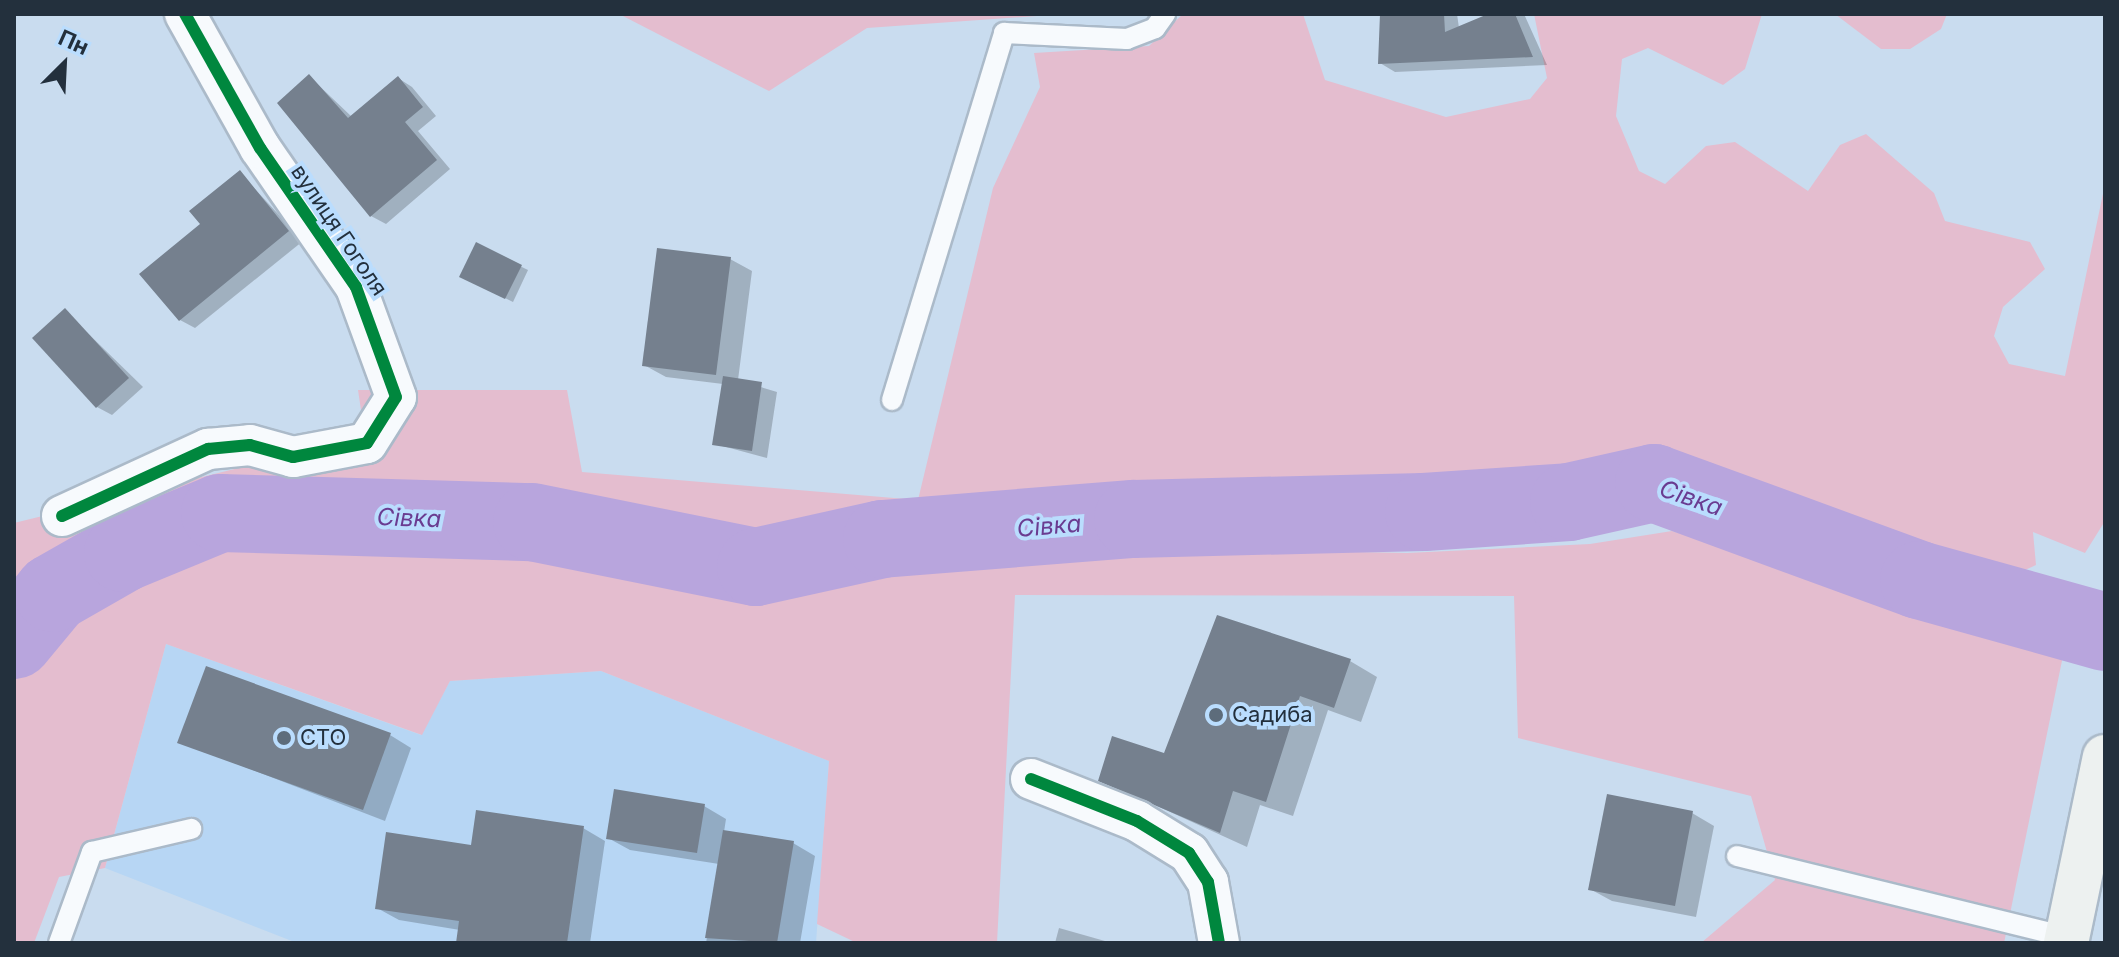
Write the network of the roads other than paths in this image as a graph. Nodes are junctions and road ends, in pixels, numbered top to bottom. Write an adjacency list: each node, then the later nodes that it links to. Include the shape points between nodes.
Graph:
1 (185, 14): 4 (street, вулиця Гоголя, via 260,148 356,287 396,397 367,443 293,457 250,445 208,449)
2 (1165, 14): 3 (lane, via 1155,28 1127,39 1004,33)
3 (892, 400)
4 (62, 516)
5 (2105, 757): 9 (main road)
6 (1031, 779): 12 (street, via 1137,821 1189,853 1208,882)
7 (191, 829): 11 (lane, via 92,852)
8 (1737, 856): 10 (lane)
9 (2090, 896): 10 (main road)
10 (2066, 940)
11 (59, 943)
12 (1219, 943)

